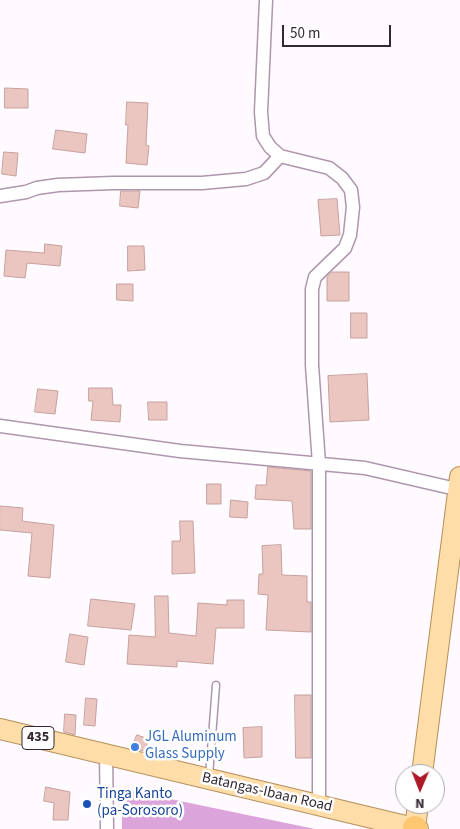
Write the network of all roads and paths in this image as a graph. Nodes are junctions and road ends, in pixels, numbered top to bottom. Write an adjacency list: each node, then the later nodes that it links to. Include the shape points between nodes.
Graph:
1 (266, 0): 2 (street, via 261,126 263,136)
2 (280, 156): 3 (street, via 264,173 246,179 202,183 58,185); 5 (street, via 329,168 351,190 350,236 345,248 315,277 312,289 312,365)
3 (0, 196)
4 (0, 426): 5 (street, via 180,451)
5 (319, 464): 6 (street, via 365,468); 12 (street)
6 (459, 485): 10 (main road)
7 (216, 685): 11 (lane)
8 (0, 729): 9 (main road, Batangas-Ibaan Road / 435)
9 (106, 754): 11 (main road, Batangas-Ibaan Road / 435); 14 (street)
10 (423, 764)
11 (208, 779): 12 (main road, Batangas-Ibaan Road / 435)
12 (319, 806): 15 (main road, Batangas-Ibaan Road / 435)
13 (417, 814): 15 (main road)
14 (107, 829)
15 (416, 829)

